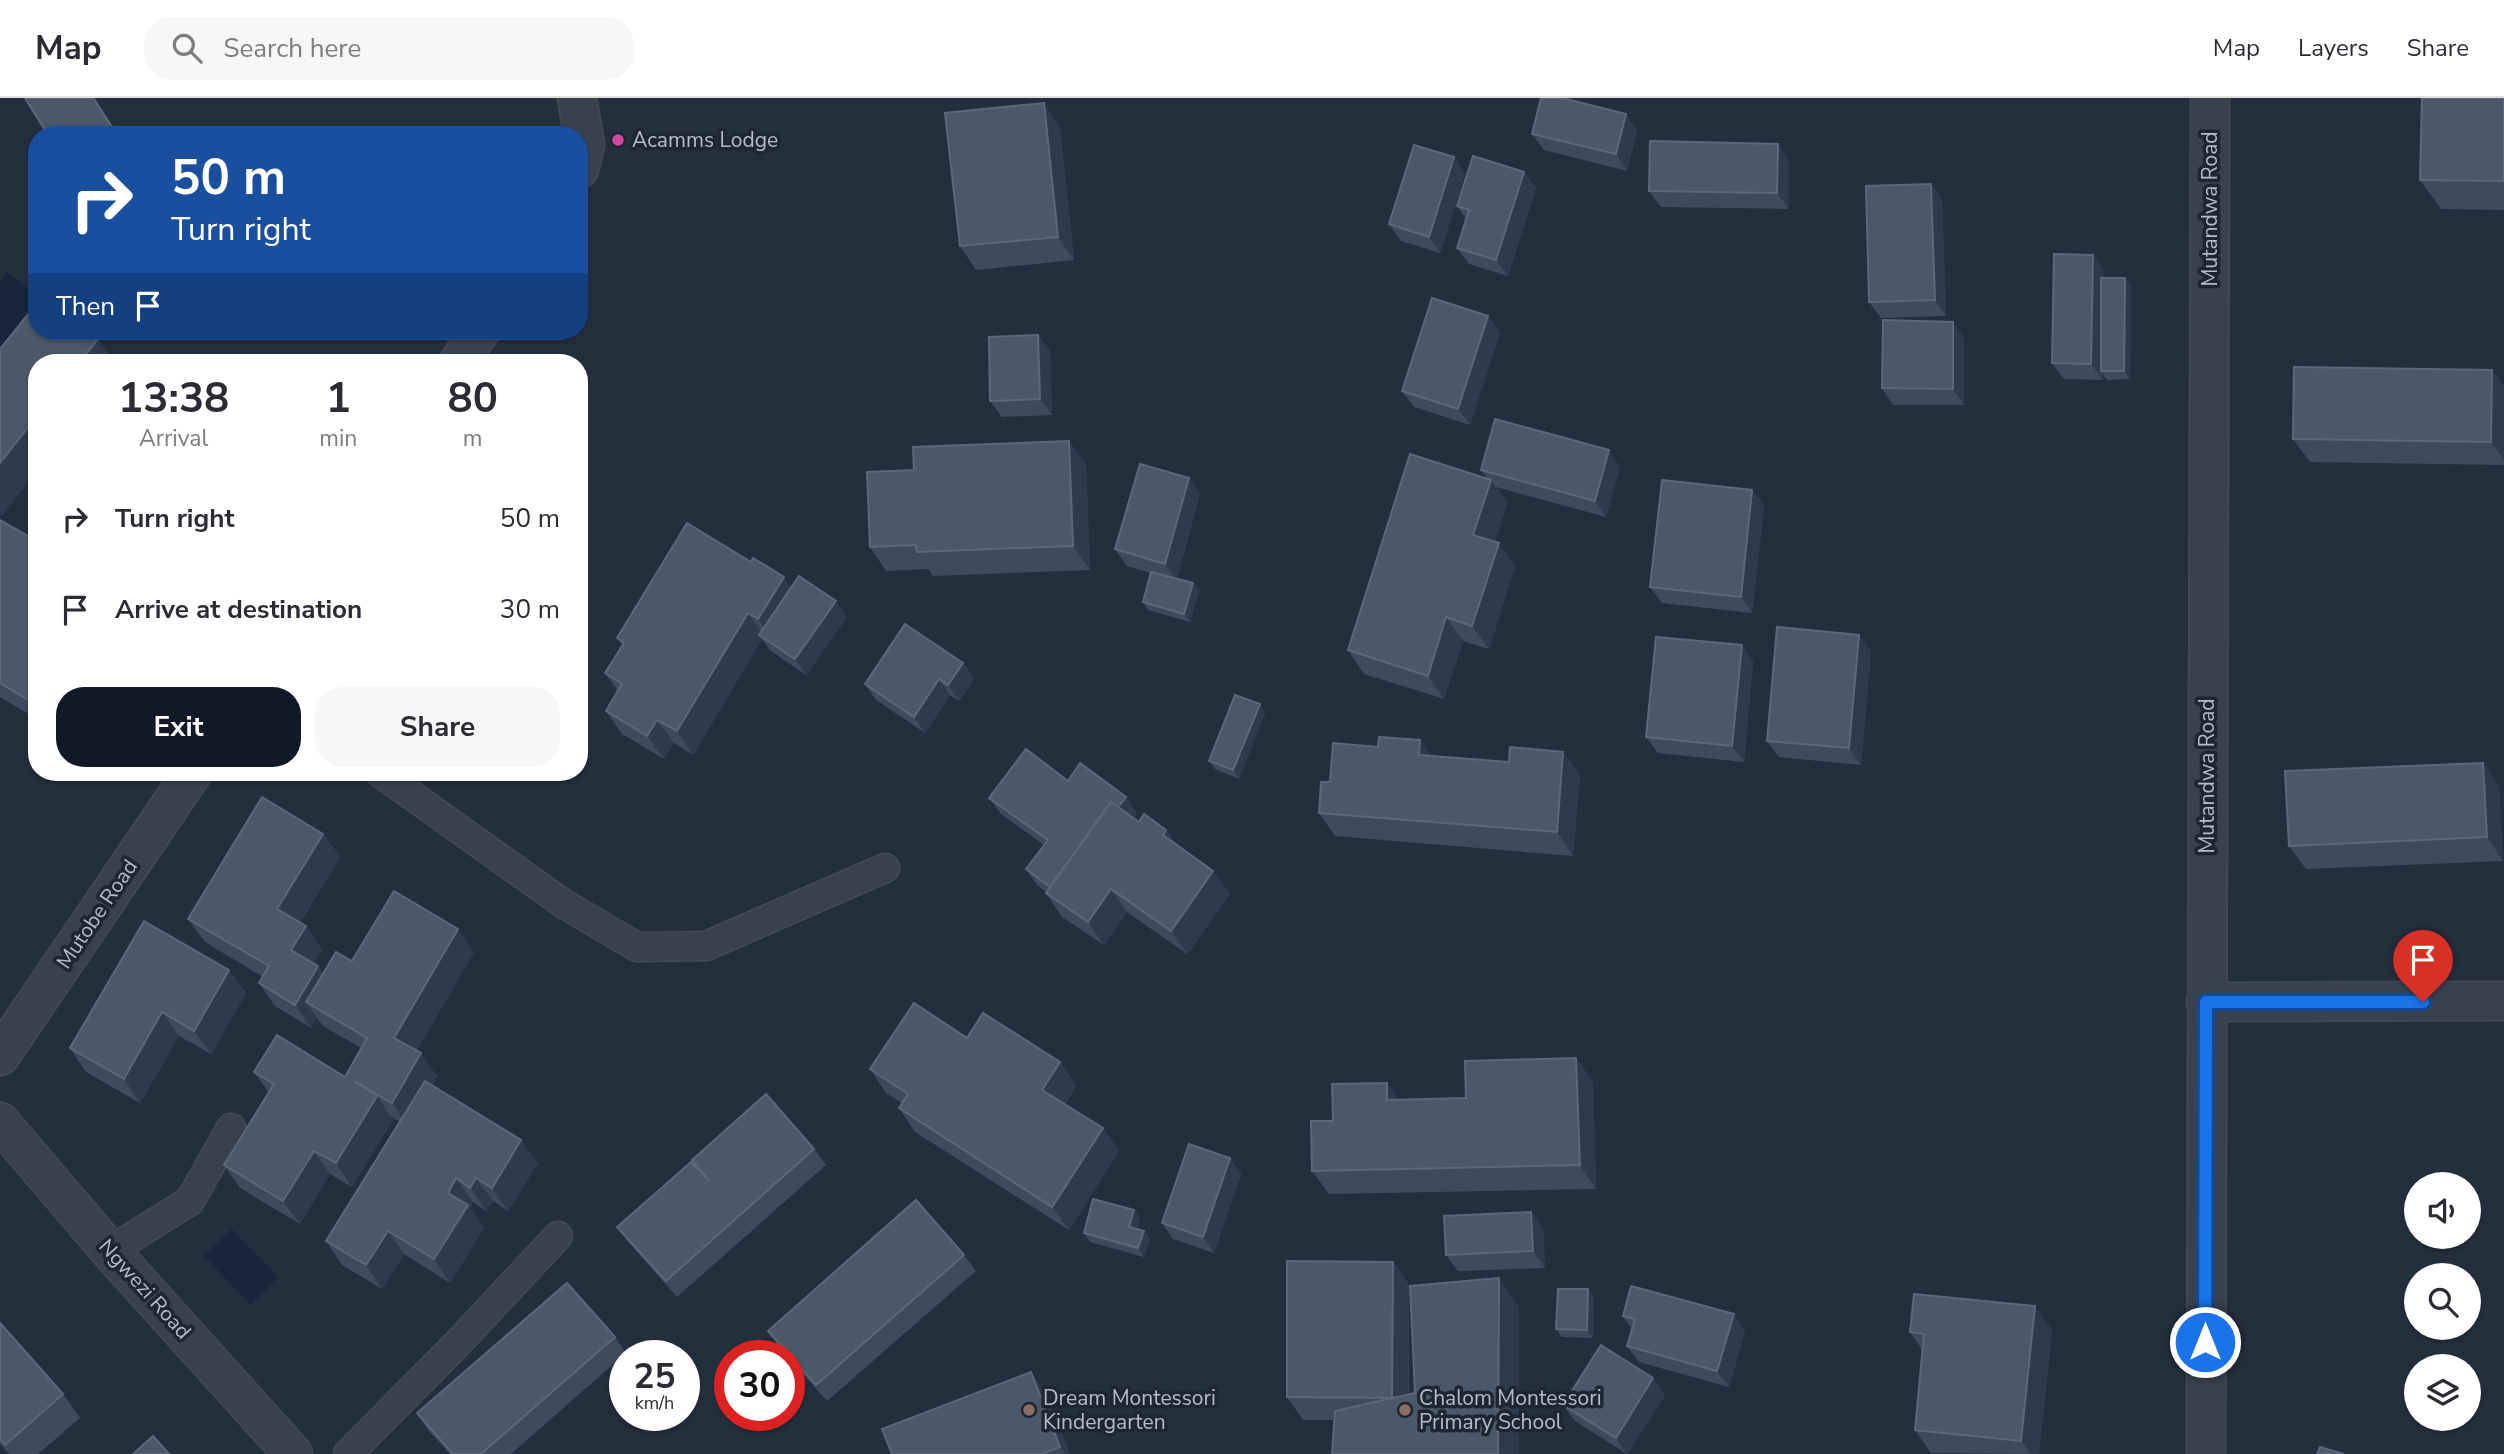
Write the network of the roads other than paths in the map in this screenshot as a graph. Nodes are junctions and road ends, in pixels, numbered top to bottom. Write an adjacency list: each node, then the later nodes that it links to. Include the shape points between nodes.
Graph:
1 (577, 98): 3 (street)
2 (2210, 98): 8 (street, Mutandwa Road)
3 (582, 126)
4 (187, 781): 9 (street, Mutobe Road)
5 (392, 781): 6 (lane, via 564,904 637,947 706,946)
6 (885, 868)
7 (2504, 1001): 8 (street)
8 (2206, 1002): 16 (street, Mutandwa Road)
9 (0, 1056)
10 (0, 1122): 13 (street, Ngwezi Road)
11 (232, 1128): 13 (lane, via 190,1201)
12 (558, 1236): 15 (lane)
13 (110, 1251): 14 (street, Ngwezi Road)
14 (292, 1454)
15 (348, 1454)
16 (2206, 1454)

